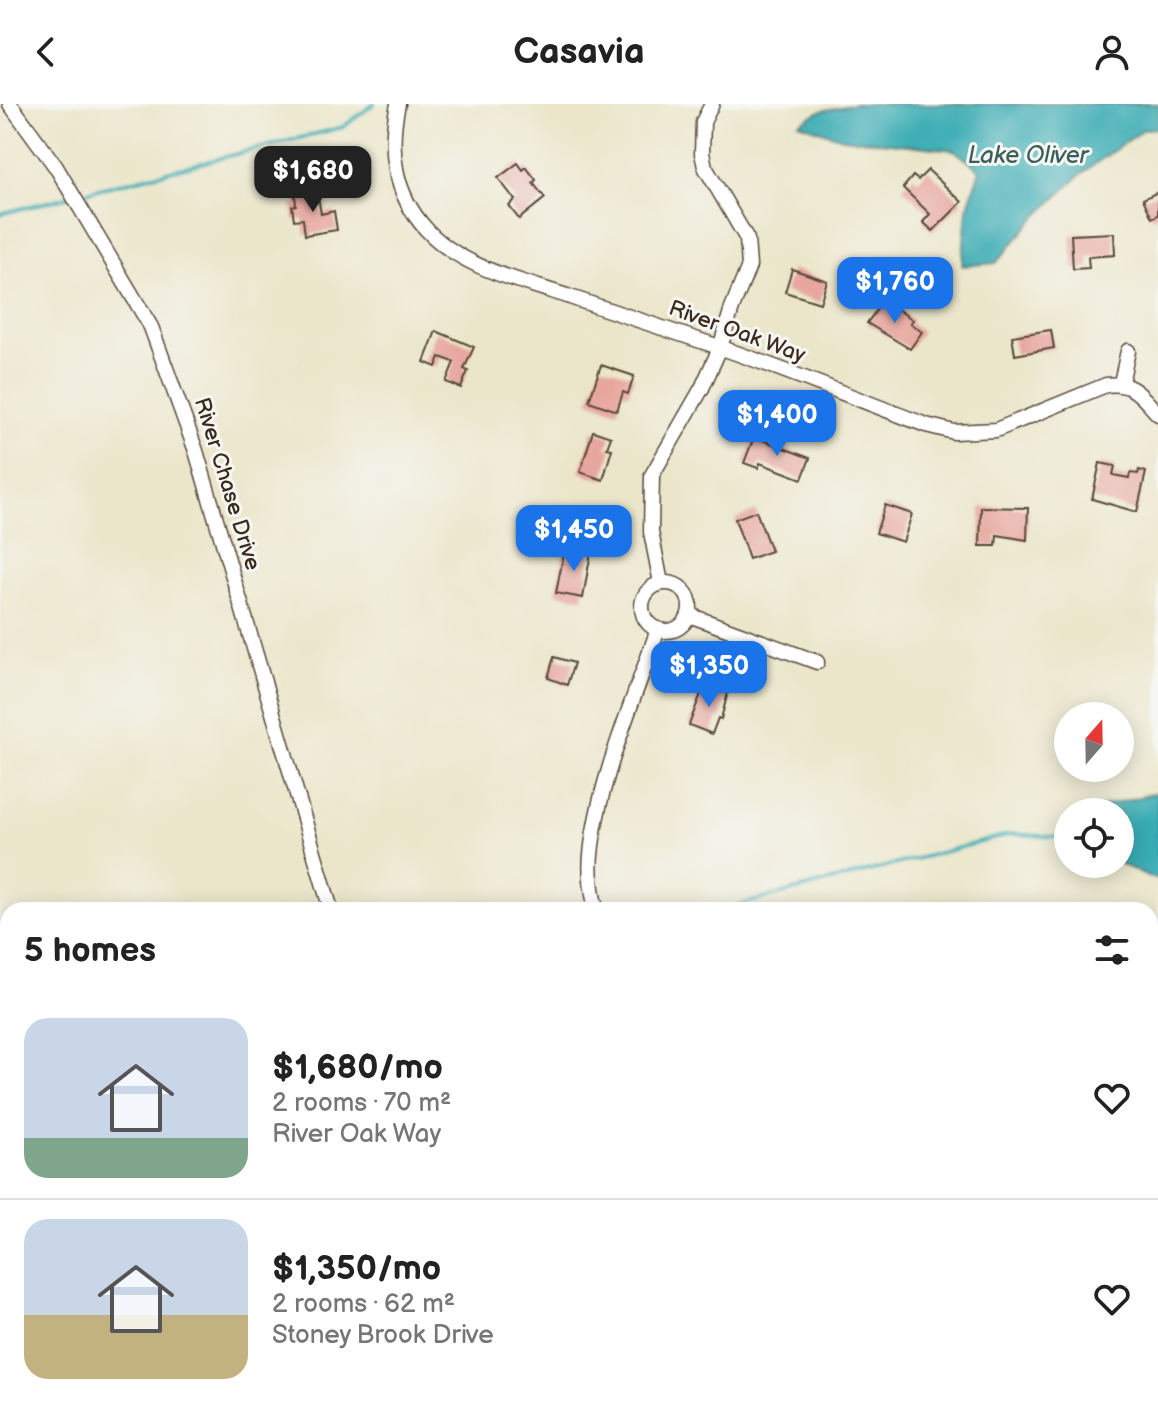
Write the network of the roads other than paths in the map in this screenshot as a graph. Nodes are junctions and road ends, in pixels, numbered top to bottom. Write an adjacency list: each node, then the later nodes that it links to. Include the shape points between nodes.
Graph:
1 (10, 104): 12 (street, River Chase Drive, via 56,167 151,327 196,451)
2 (398, 104): 4 (street, River Oak Way, via 397,179 409,206 449,249 489,269)
3 (712, 104): 4 (street, via 703,122 705,167 747,239 749,266)
4 (720, 348): 6 (street, River Oak Way, via 954,432 996,430); 8 (street, via 652,475 651,532)
5 (1128, 351): 6 (street)
6 (1121, 383): 7 (street)
7 (1158, 414)
8 (661, 583): 9 (street, via 682,588 690,601); 10 (street, via 648,591 642,605 646,619)
9 (689, 615): 10 (street, via 673,630); 11 (street)
10 (658, 629): 13 (street, via 594,828 590,882)
11 (817, 662)
12 (329, 902)
13 (594, 902)

